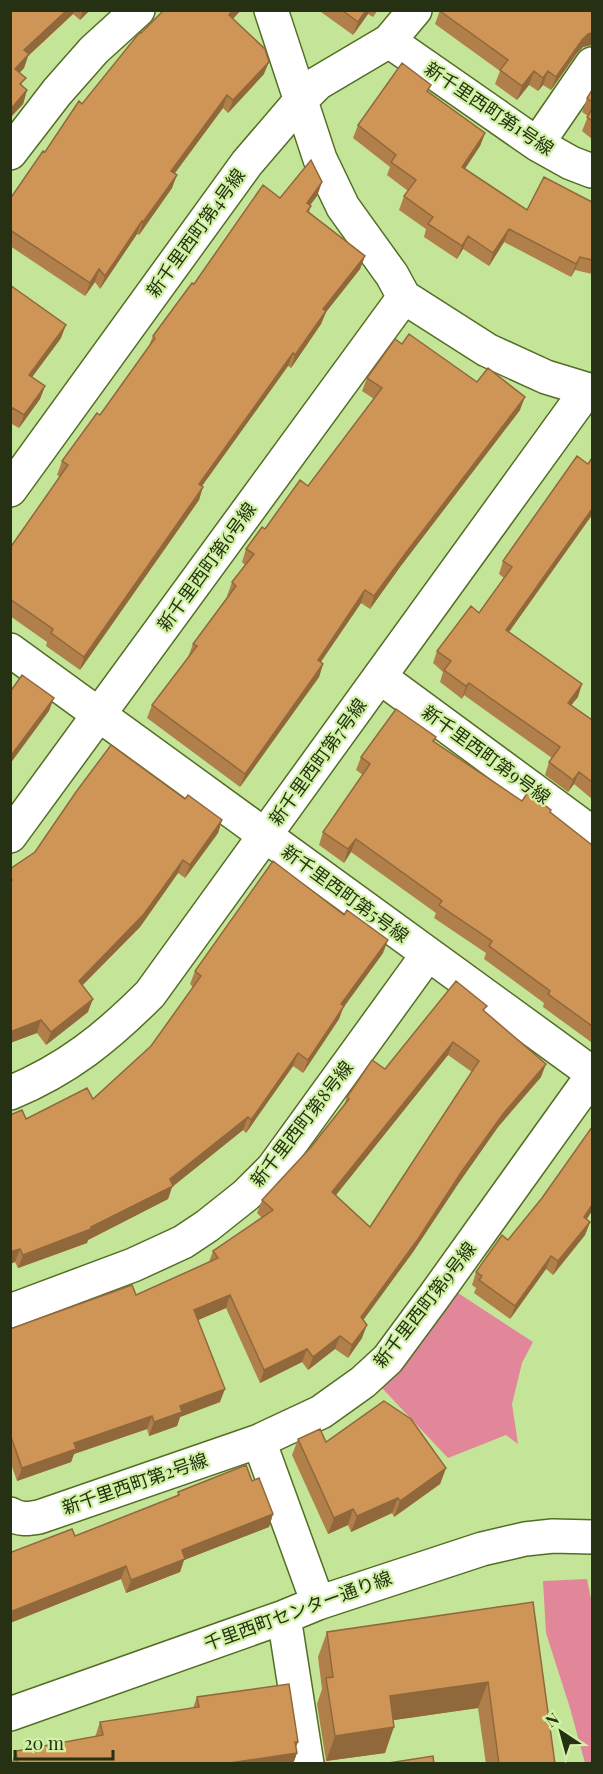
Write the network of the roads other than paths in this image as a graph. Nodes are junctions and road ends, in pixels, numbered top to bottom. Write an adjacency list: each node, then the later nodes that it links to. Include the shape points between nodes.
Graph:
1 (138, 10): 8 (street, via 94,50)
2 (271, 10): 6 (street)
3 (416, 10): 4 (street, 新千里西町第4号線)
4 (389, 40): 6 (street, 新千里西町第4号線, via 318,83); 7 (street, 新千里西町第1号線)
5 (592, 64): 7 (street)
6 (301, 100): 10 (street, via 320,159 343,207); 12 (street, 新千里西町第4号線, via 247,163)
7 (537, 144): 9 (street, 新千里西町第1号線)
8 (10, 153)
9 (592, 171)
10 (404, 297): 11 (street, via 488,350 546,377); 15 (street, 新千里西町第6号線)
11 (590, 391): 14 (street, 新千里西町第7号線)
12 (10, 490)
13 (10, 650): 15 (street, 新千里西町第5号線)
14 (380, 677): 16 (street, 新千里西町第9号線); 17 (street, 新千里西町第7号線)
15 (99, 715): 17 (street, 新千里西町第5号線); 18 (street, 新千里西町第6号線)
16 (592, 833)
17 (265, 835): 19 (street, 新千里西町第5号線); 21 (street, 新千里西町第7号線, via 150,994 78,1057)
18 (10, 836)
19 (428, 954): 20 (street, 新千里西町第5号線); 22 (street, 新千里西町第8号線, via 273,1168 246,1195 207,1226 165,1251)
20 (592, 1074): 23 (street, 新千里西町第9号線, via 388,1359 321,1412)
21 (10, 1093)
22 (10, 1311)
23 (259, 1441): 24 (street, 新千里西町第2号線, via 39,1517 19,1518); 26 (street)
24 (10, 1514)
25 (592, 1537): 26 (street, 千里西町センター通り線, via 525,1539 482,1549)
26 (318, 1603): 27 (street, 千里西町センター通り線)
27 (284, 1617): 28 (street, 千里西町センター通り線); 29 (street)
28 (10, 1714)
29 (307, 1764)

